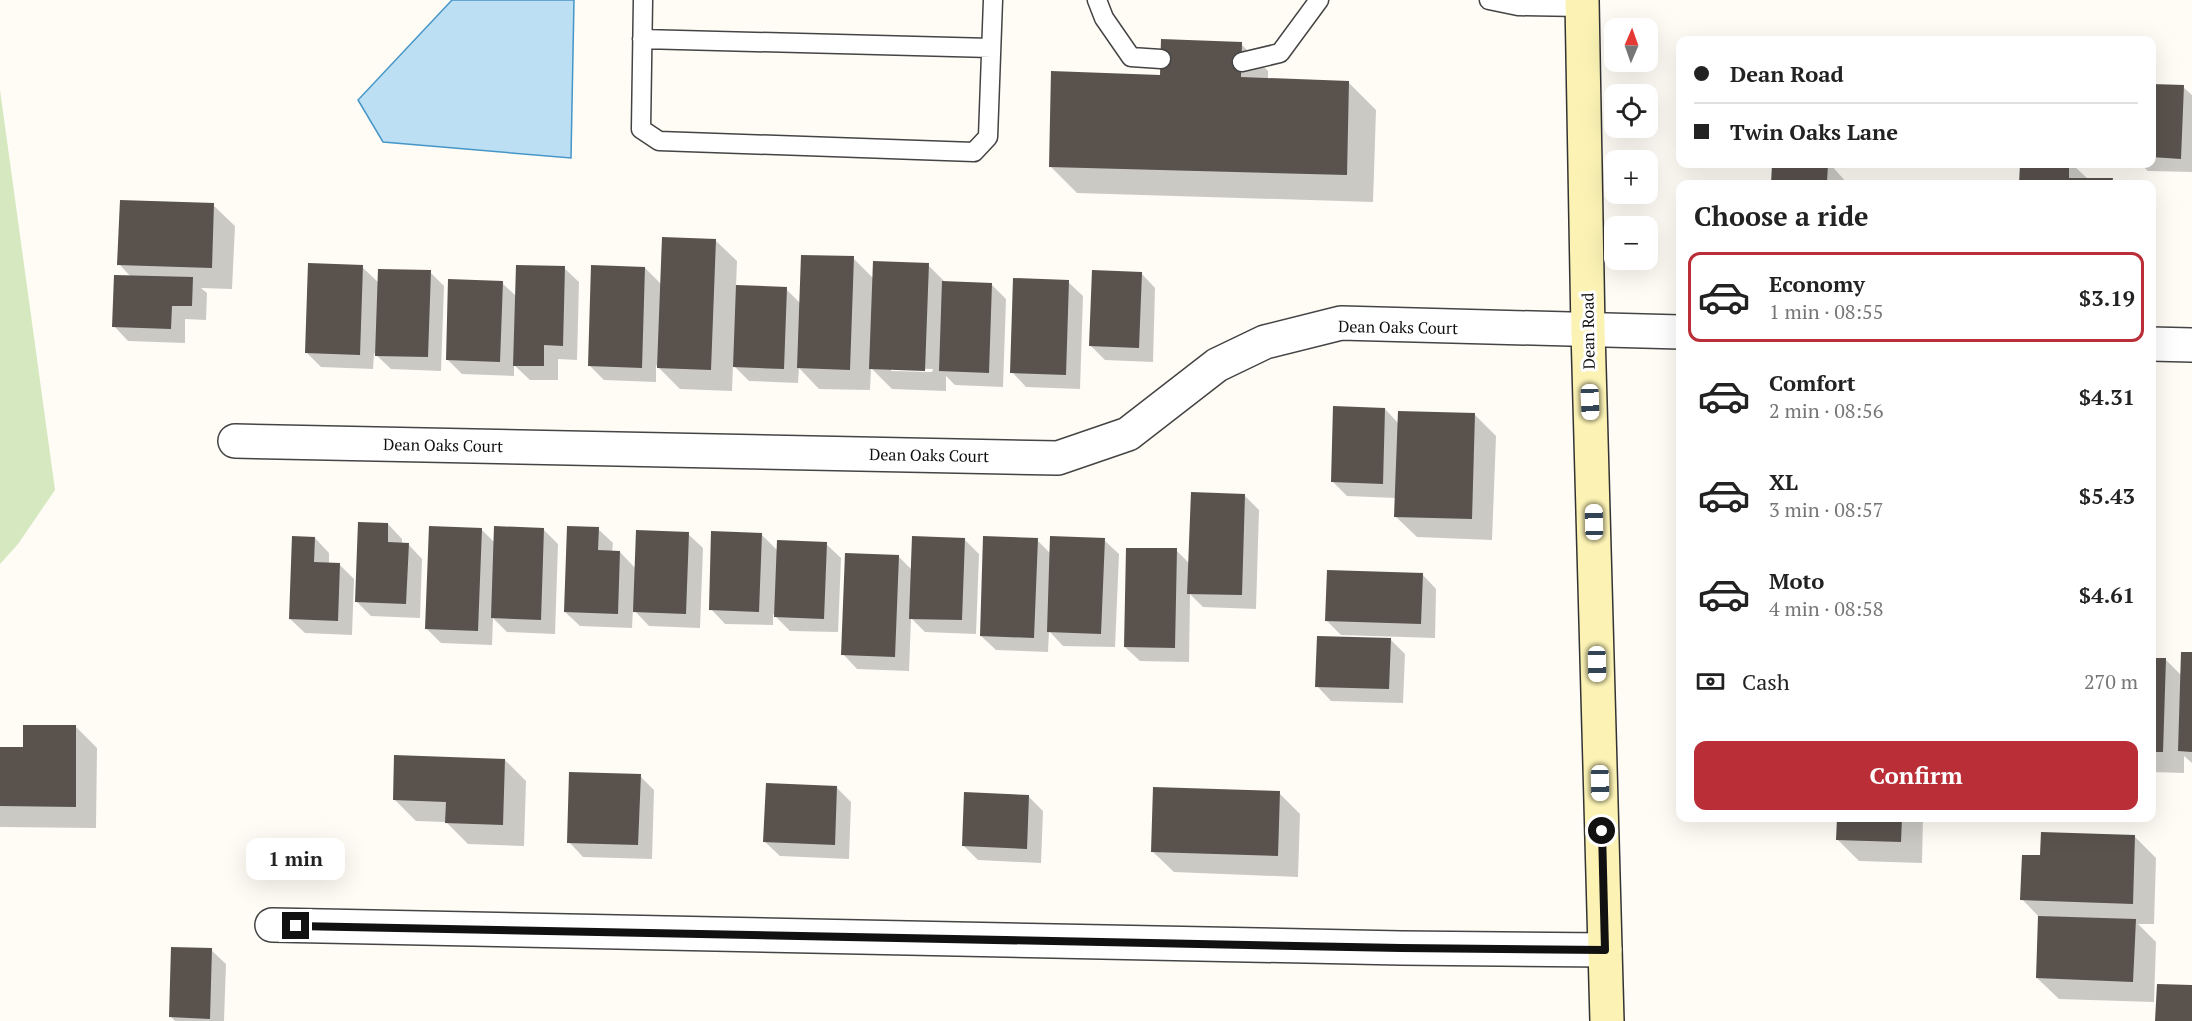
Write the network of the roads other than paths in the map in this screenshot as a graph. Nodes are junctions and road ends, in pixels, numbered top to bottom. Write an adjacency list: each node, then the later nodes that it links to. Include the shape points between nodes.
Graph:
1 (643, 0): 7 (lane)
2 (993, 0): 8 (lane)
3 (1097, 0): 9 (lane, via 1104,18 1131,57)
4 (1319, 0): 10 (lane, via 1280,53)
5 (1489, 0): 6 (lane, via 1518,6)
6 (1582, 3): 11 (main road, Dean Road)
7 (642, 39): 8 (lane); 8 (lane, via 641,129 658,141 974,152 988,137)
8 (991, 48)
9 (1161, 59)
10 (1242, 62)
11 (1588, 330): 12 (street, Dean Oaks Court); 15 (street, Dean Oaks Court, via 1341,323 1265,342 1217,365 1128,434 1058,458); 17 (main road, Dean Road)
12 (1676, 332)
13 (2156, 344): 14 (street)
14 (2192, 345)
15 (235, 441)
16 (272, 925): 17 (street)
17 (1605, 950): 18 (main road, Dean Road)
18 (1607, 1021)

